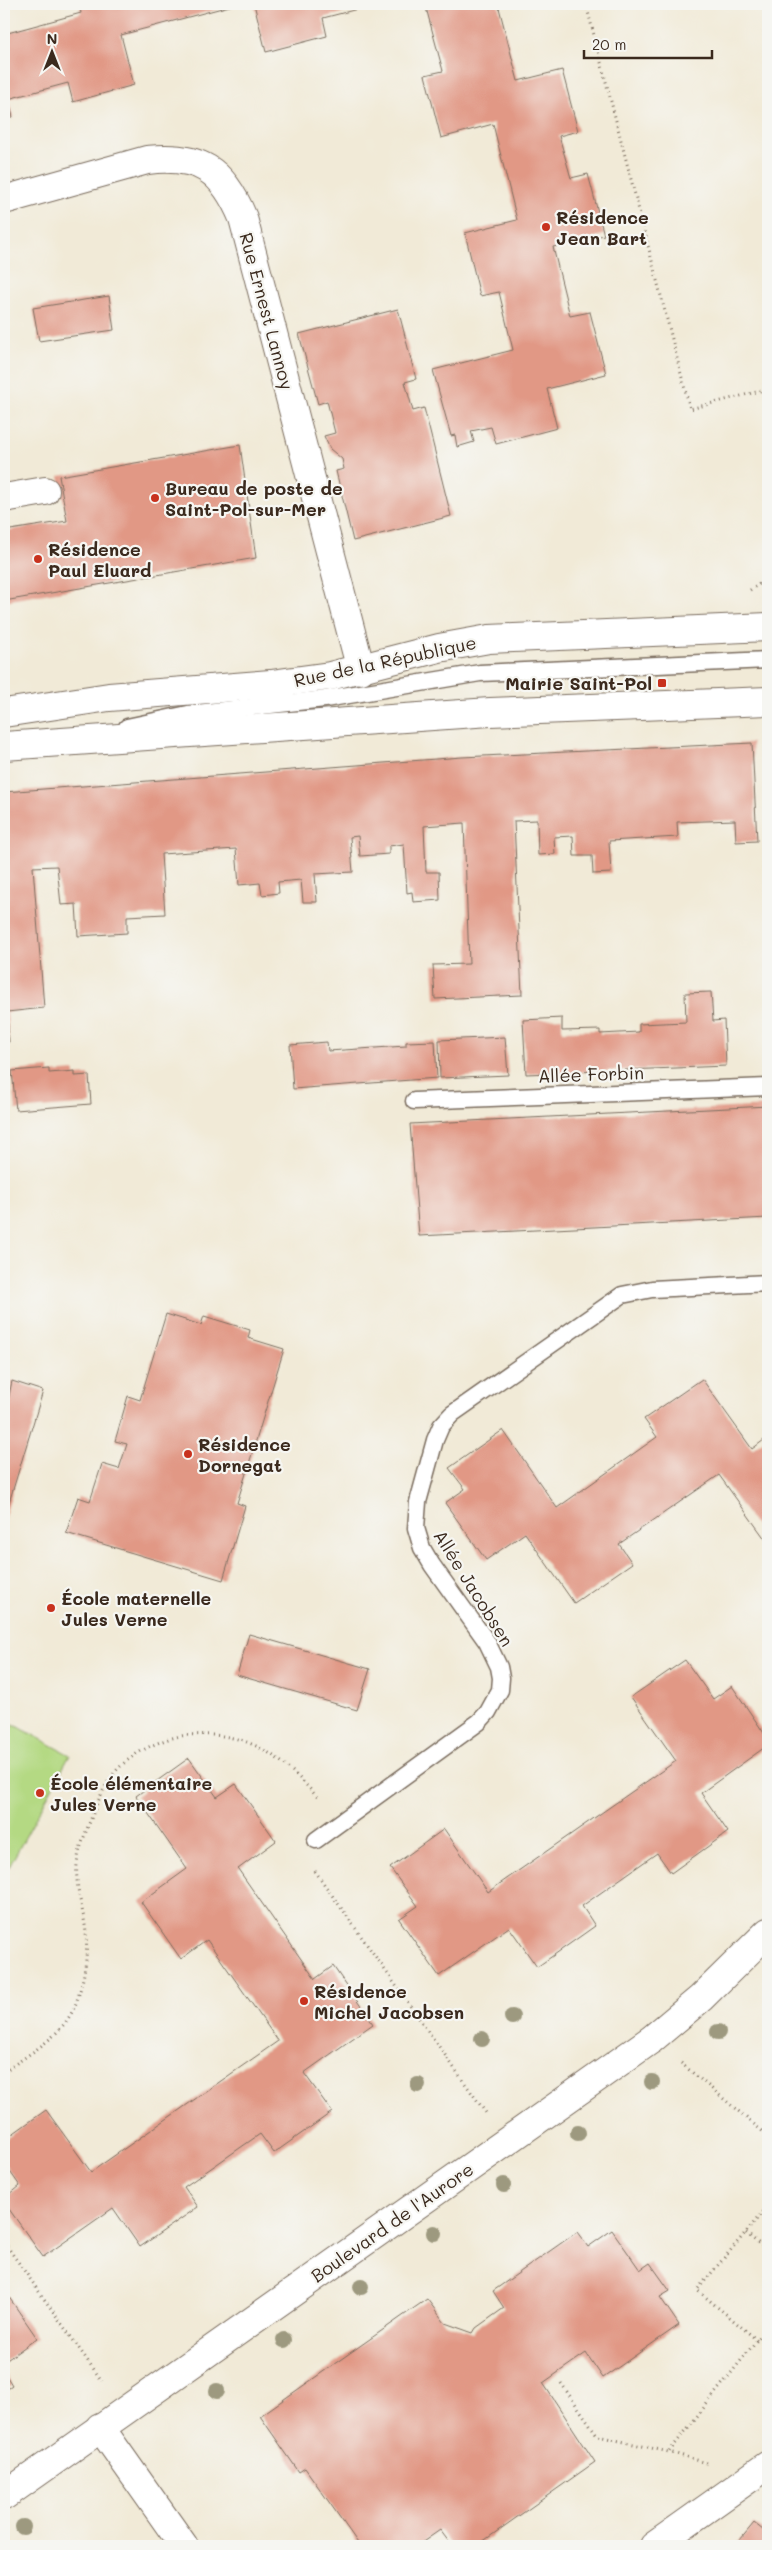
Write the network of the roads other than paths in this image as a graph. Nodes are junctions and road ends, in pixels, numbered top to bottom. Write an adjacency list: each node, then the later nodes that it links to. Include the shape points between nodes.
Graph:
1 (4, 200): 6 (street, Rue Ernest Lannoy, via 164,158 195,161 220,177 243,218)
2 (45, 491): 3 (street)
3 (4, 498)
4 (768, 627): 6 (street, Rue de la République, via 489,639 439,648)
5 (768, 660): 9 (lane, via 480,673 325,699 188,714)
6 (360, 670): 8 (street, Rue de la République, via 301,680 109,697)
7 (768, 700): 9 (street, via 490,712)
8 (4, 713)
9 (51, 743): 10 (street)
10 (4, 746)
11 (768, 1087): 12 (lane, Allée Forbin)
12 (414, 1101)
13 (768, 1283): 14 (lane, Allée Jacobsen, via 652,1289 622,1294 446,1420 430,1454 418,1502 418,1538 432,1565 496,1659 501,1678 500,1690 479,1722)
14 (316, 1840)
15 (768, 1932): 16 (street, Boulevard de l'Aurore, via 701,1998 652,2039)
16 (100, 2427): 18 (street, Boulevard de l'Aurore); 19 (street)
17 (760, 2471): 20 (street)
18 (4, 2496)
19 (184, 2546)
20 (654, 2546)

